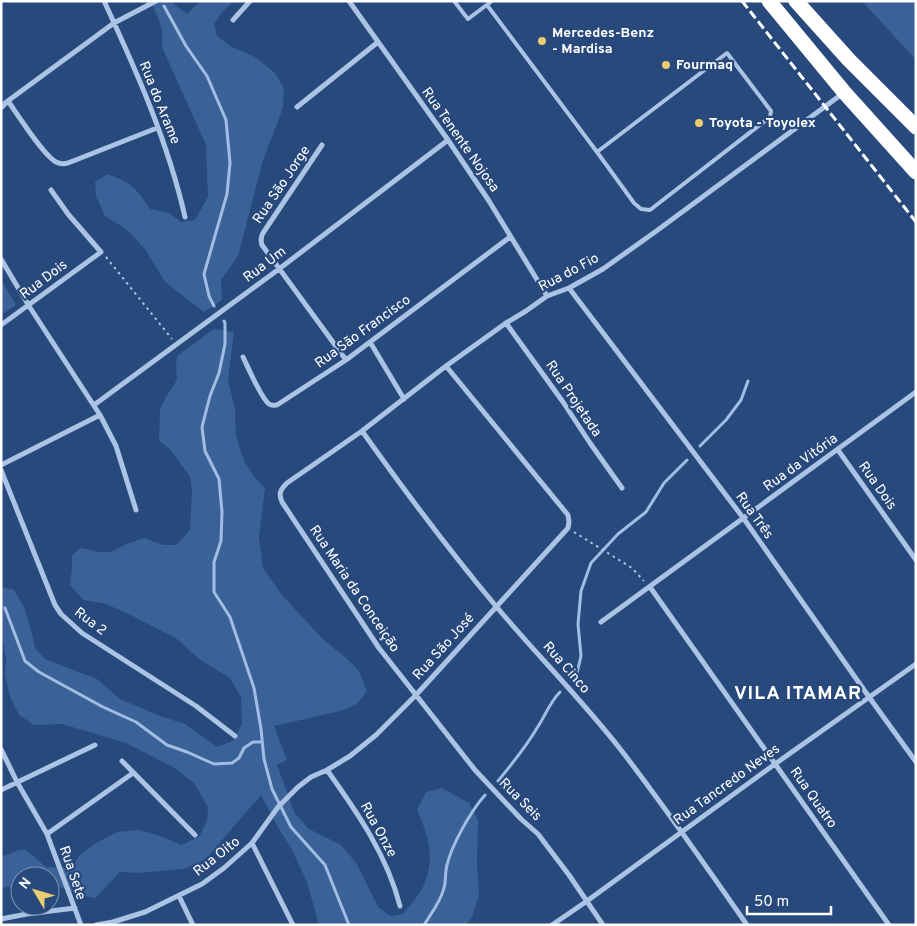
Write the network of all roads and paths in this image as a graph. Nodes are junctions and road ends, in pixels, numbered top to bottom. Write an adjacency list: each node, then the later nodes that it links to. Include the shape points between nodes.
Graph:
1 (104, 1): 11 (street, Rua do Arame)
2 (156, 1): 11 (street)
3 (250, 1): 10 (street)
4 (349, 1): 12 (street, Rua Tenente Nojosa)
5 (454, 1): 9 (lane, via 468,19)
6 (492, 1): 9 (lane)
7 (768, 1): 13 (highway)
8 (796, 1): 17 (highway)
9 (487, 5): 21 (lane)
10 (233, 20)
11 (114, 23): 14 (street); 18 (street, Rua do Arame)
12 (378, 42): 16 (street); 19 (street, Rua Tenente Nojosa)
13 (844, 92): 22 (highway); 29 (street, Rua do Fio, via 655,232)
14 (8, 102): 15 (street); 18 (street, via 44,152 57,163 68,163)
15 (1, 107)
16 (297, 107)
17 (916, 127)
18 (158, 128): 24 (street, Rua do Arame, via 172,165)
19 (448, 140): 25 (street, Rua Tenente Nojosa); 28 (street, Rua Um)
20 (322, 145): 28 (street, Rua São Jorge, via 262,235 262,246)
21 (597, 152): 21 (lane, via 727,53 772,111 770,117 650,210 634,203)
22 (916, 172)
23 (51, 190): 26 (street)
24 (185, 217)
25 (510, 237): 30 (street, Rua Tenente Nojosa); 34 (street, Rua São Francisco)
26 (101, 252): 31 (street, Rua Dois); 35 (path)
27 (1, 259): 31 (street)
28 (279, 269): 35 (street, Rua Um); 37 (street, Rua São Jorge)
29 (568, 288): 30 (street, Rua do Fio); 50 (street, Rua Três)
30 (546, 296): 32 (street, Rua do Fio)
31 (29, 306): 33 (street, Rua Dois); 41 (street)
32 (506, 323): 38 (street, Rua do Fio); 47 (street, Rua Projetada)
33 (1, 325)
34 (370, 342): 37 (street, Rua São Francisco); 40 (street)
35 (177, 345): 41 (street, Rua Um)
36 (243, 357): 37 (street, Rua São Francisco, via 262,394 273,405)
37 (346, 360)
38 (446, 366): 40 (street, Rua do Fio); 51 (street, via 568,515)
39 (916, 392): 44 (street, Rua da Vitória)
40 (404, 399): 43 (street, Rua do Fio)
41 (94, 405): 42 (street)
42 (100, 415): 45 (street); 49 (street, via 116,446)
43 (362, 431): 48 (street, Rua do Fio, via 287,483); 54 (street, Rua Cinco)
44 (838, 450): 50 (street, Rua da Vitória); 52 (street, Rua Dois)
45 (1, 465)
46 (1, 470): 59 (street, Rua 2, via 61,614 82,633 196,706)
47 (622, 488)
48 (280, 492): 57 (street, Rua Maria da Conceição, via 282,502 379,648)
49 (136, 510)
50 (744, 519): 53 (street, Rua da Vitória); 58 (street, Rua Três)
51 (568, 528): 53 (path, via 632,568); 54 (street, Rua São José)
52 (916, 560)
53 (650, 587): 55 (street, Rua da Vitória); 64 (street, Rua Quatro)
54 (496, 606): 57 (street, Rua São José); 69 (street, Rua Cinco, via 621,750)
55 (601, 622)
56 (916, 664): 58 (street, Rua Tancredo Neves)
57 (416, 695): 65 (street, Rua São José, via 370,740); 74 (street, Rua Seis, via 475,770 538,834)
58 (869, 697): 63 (street, Rua Três); 64 (street, Rua Tancredo Neves)
59 (235, 736)
60 (95, 745): 67 (street)
61 (1, 750): 67 (street)
62 (122, 761): 66 (street)
63 (916, 762)
64 (775, 764): 69 (street, Rua Tancredo Neves); 85 (street, Rua Quatro)
65 (327, 770): 72 (street, Rua Oito, via 305,781 280,805); 75 (street, Rua Onze, via 373,840)
66 (133, 773): 70 (street); 71 (street)
67 (17, 782): 68 (street); 70 (street, Rua Sete)
68 (1, 790)
69 (682, 832): 74 (street, Rua Tancredo Neves); 84 (street, Rua Cinco)
70 (47, 834): 76 (street, Rua Sete)
71 (195, 835)
72 (252, 843): 73 (street, Rua Oito, via 202,884); 81 (street)
73 (179, 896): 79 (street, Rua Oito, via 145,912); 80 (street)
74 (586, 901): 82 (street, Rua Tancredo Neves); 83 (street, Rua Seis)
75 (400, 906)
76 (75, 908): 77 (street, Rua Sete); 78 (street)
77 (1, 919)
78 (81, 925)
79 (96, 925)
80 (193, 925)
81 (293, 925)
82 (552, 925)
83 (603, 925)
84 (747, 925)
85 (889, 925)

